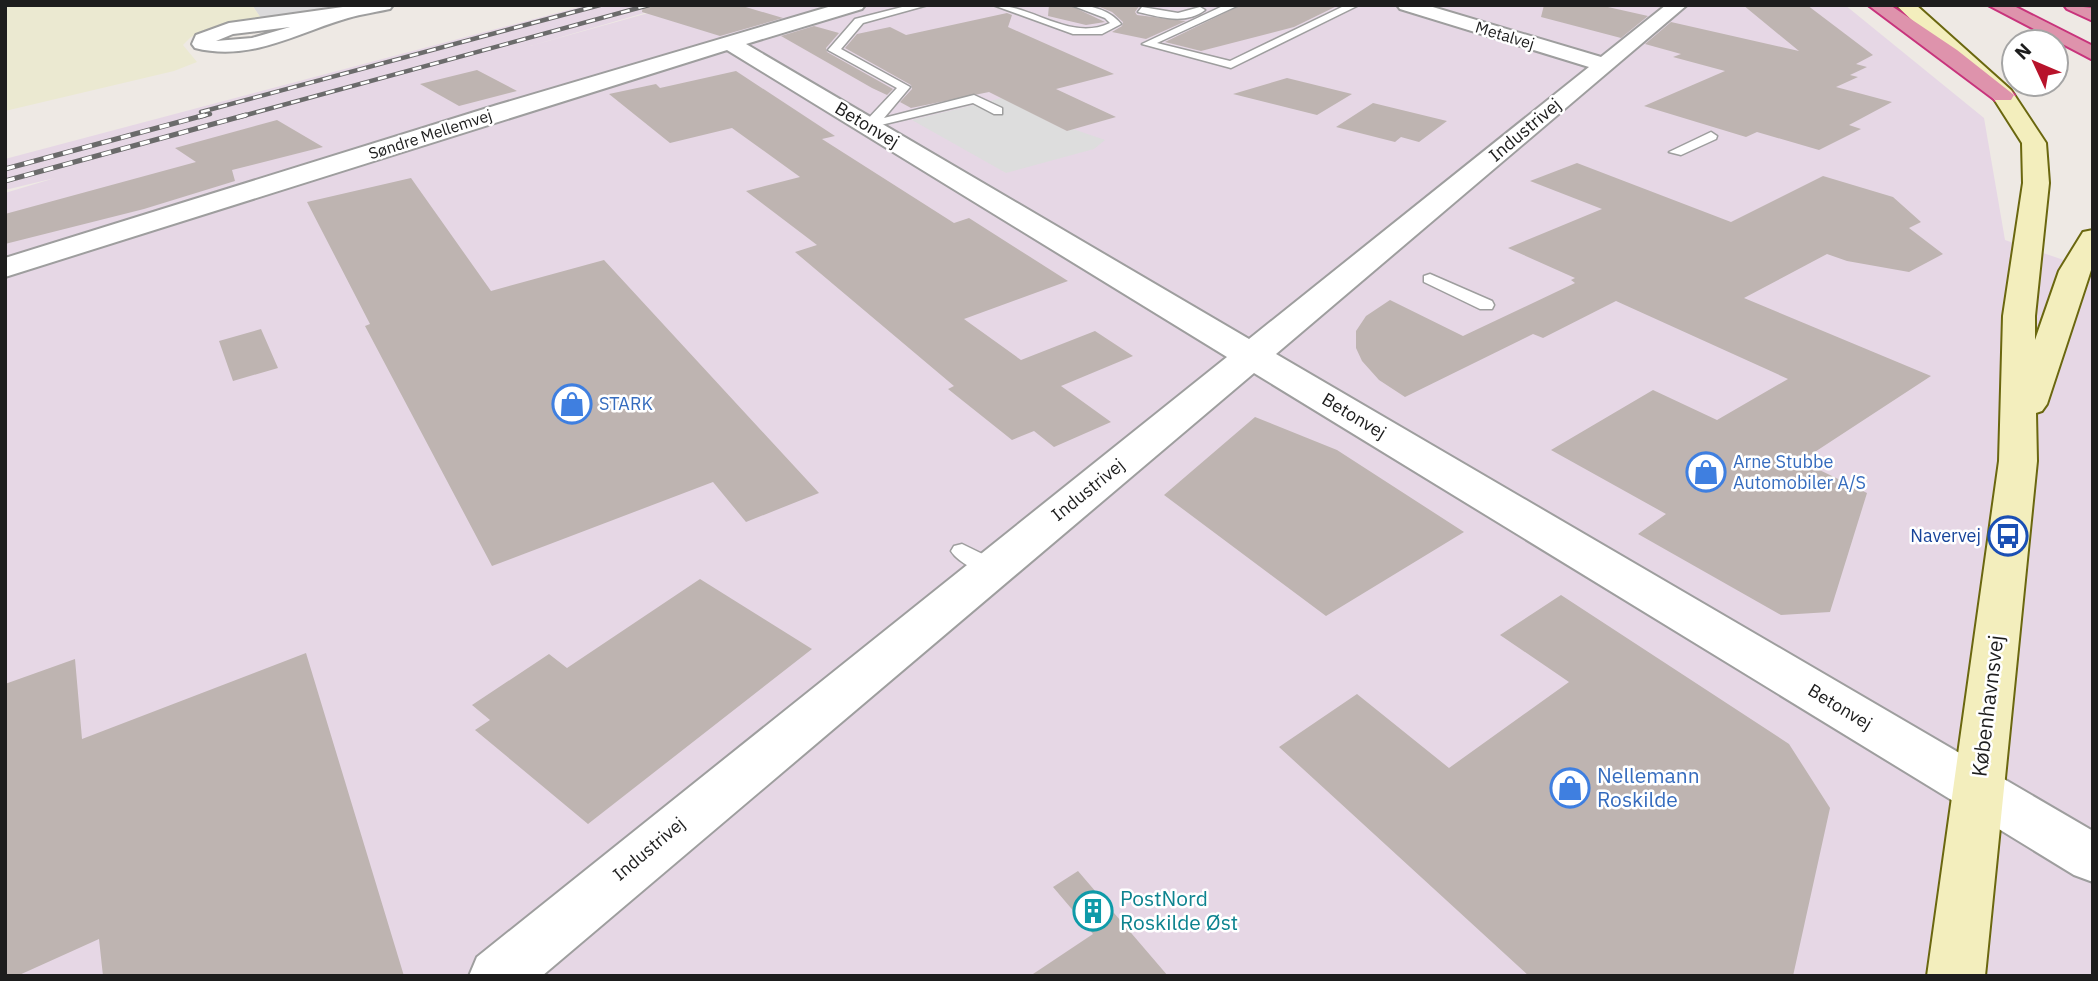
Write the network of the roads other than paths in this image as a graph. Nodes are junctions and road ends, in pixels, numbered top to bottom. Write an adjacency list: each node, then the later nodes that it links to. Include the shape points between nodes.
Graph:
1 (384, 5): 17 (street)
2 (856, 5): 20 (street, Søndre Mellemvej)
3 (923, 5): 27 (lane, via 859,21 834,50 904,87)
4 (998, 5): 5 (lane, via 1067,30 1116,24 1109,16)
5 (1076, 5)
6 (1211, 5): 16 (lane, via 1180,17)
7 (1234, 5): 8 (lane, via 1147,44 1231,65)
8 (1354, 5)
9 (1406, 5): 22 (street, Metalvej)
10 (1678, 5): 22 (street, Industrivej)
11 (1877, 5): 24 (highway)
12 (1905, 5): 23 (main road, Københavnsvej)
13 (1997, 5): 21 (highway)
14 (2032, 5): 19 (highway)
15 (2073, 5): 18 (highway)
16 (1142, 10)
17 (342, 15): 17 (street, via 229,29 203,39 202,44 247,46)
18 (2093, 15)
19 (2093, 37)
20 (729, 43): 27 (street, Betonvej); 31 (street, Søndre Mellemvej)
21 (2093, 54)
22 (1604, 65): 35 (street, Industrivej)
23 (2000, 92)
24 (2000, 93)
25 (2005, 98): 36 (main road, Københavnsvej, via 2034,143 2036,183 2019,316)
26 (998, 111): 27 (lane, via 974,99)
27 (869, 126): 35 (street, Betonvej)
28 (1711, 136): 29 (lane)
29 (1676, 152)
30 (2093, 238): 32 (main road, Københavnsvej)
31 (5, 268)
32 (2084, 274): 36 (main road, Københavnsvej)
33 (1430, 279): 34 (lane)
34 (1486, 305)
35 (1250, 354): 37 (street, Betonvej); 39 (street, Industrivej, via 978,560)
36 (2019, 436): 37 (main road, Københavnsvej)
37 (1978, 790): 38 (street); 40 (main road, Københavnsvej)
38 (2093, 859)
39 (498, 976)
40 (1956, 976)

